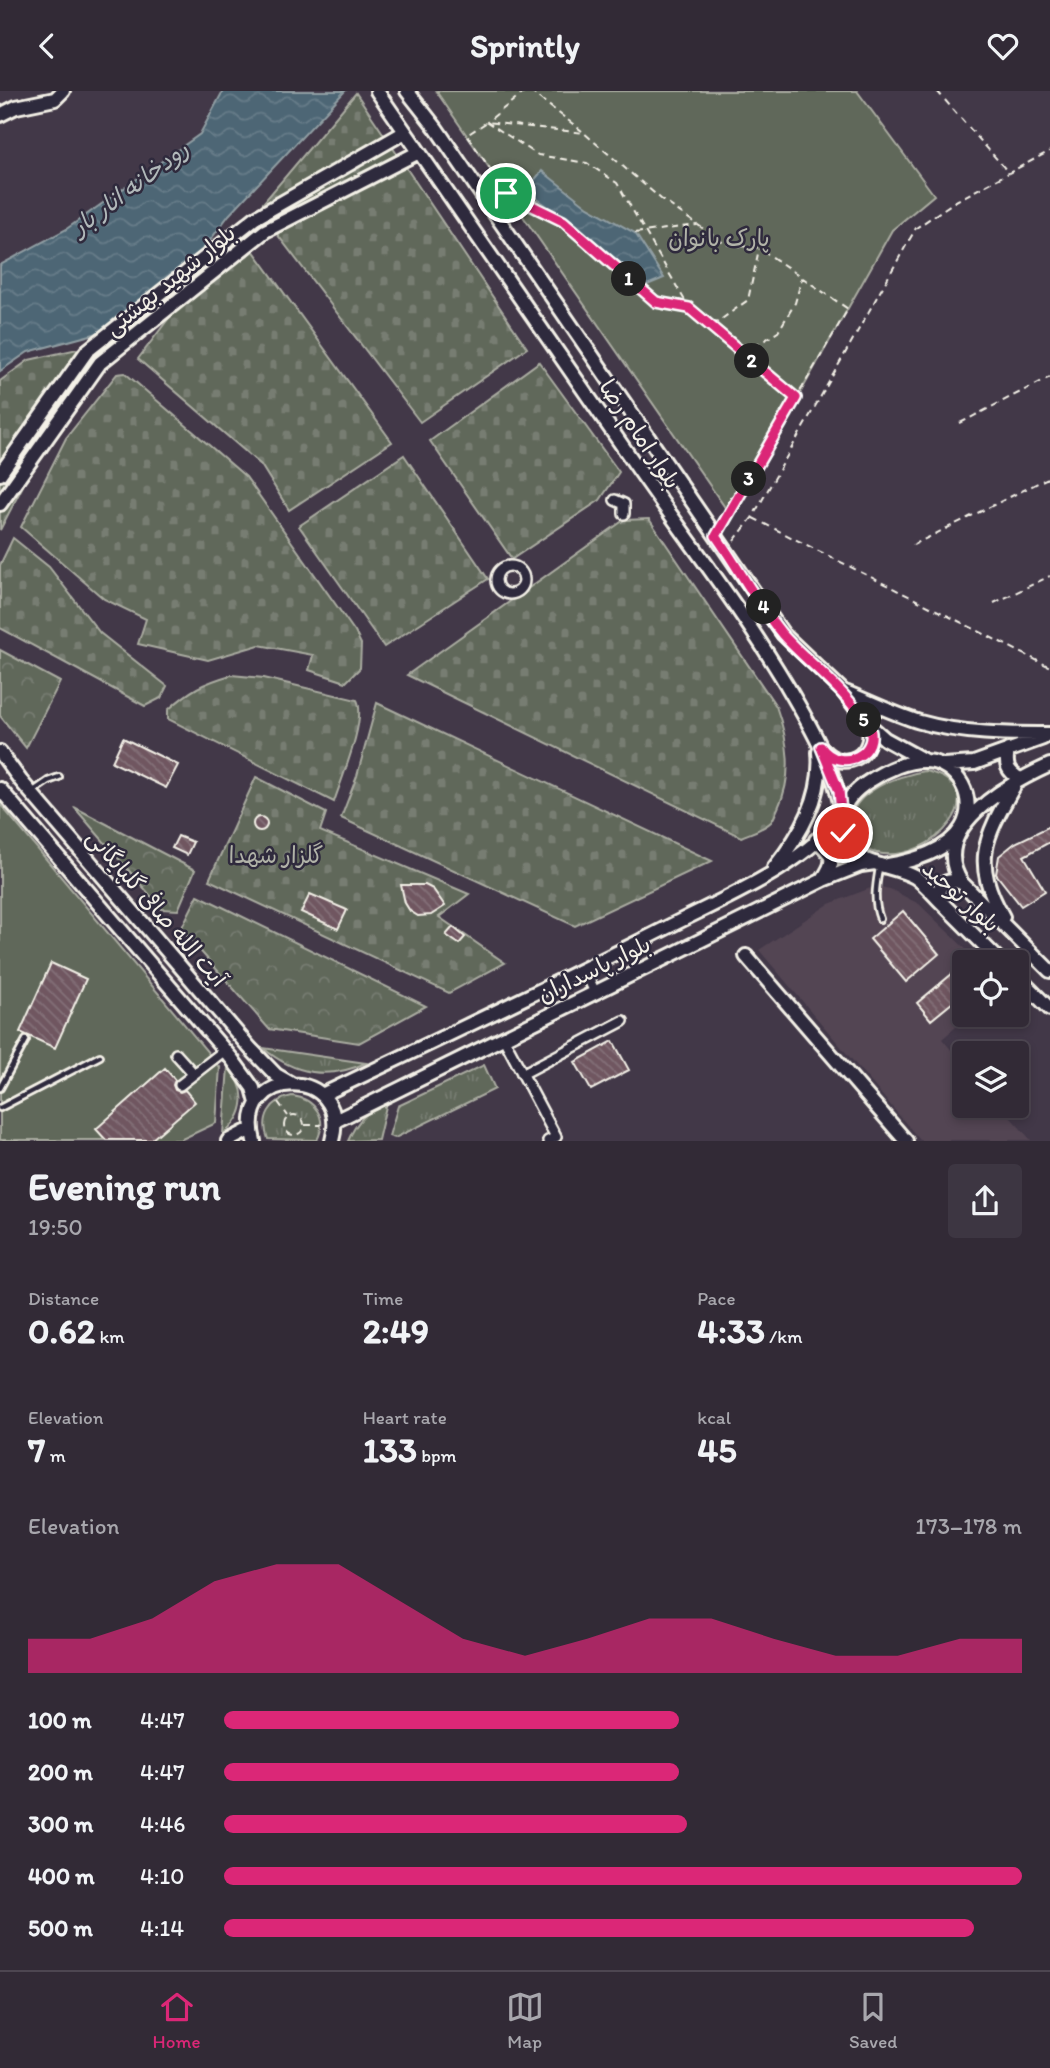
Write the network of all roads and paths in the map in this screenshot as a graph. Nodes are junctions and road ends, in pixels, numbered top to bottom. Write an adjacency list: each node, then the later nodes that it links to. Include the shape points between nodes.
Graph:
1 (63, 91): 7 (main road, via 55,99)
2 (407, 91): 30 (main road, بلوار امام رضا)
3 (526, 91): 8 (path)
4 (530, 91): 10 (path)
5 (937, 91): 13 (path)
6 (379, 94): 9 (main road, بلوار امام رضا)
7 (0, 115)
8 (487, 121): 10 (path); 18 (path, via 538,155 587,163 617,183); 18 (path, via 467,135 506,193 563,221 656,302)
9 (405, 132): 11 (main road, بلوار امام رضا); 24 (main road, بلوار شهید بهشتی, via 255,218 87,351)
10 (584, 133): 14 (path)
11 (419, 152): 27 (main road, بلوار شهید بهشتی, via 265,231 100,363); 39 (main road, بلوار امام رضا, via 761,641)
12 (1050, 152): 13 (path)
13 (1009, 173): 29 (path, via 916,228)
14 (697, 225): 15 (path); 16 (path, via 725,244)
15 (635, 233)
16 (759, 248): 17 (path); 19 (path, via 748,300)
17 (802, 278): 20 (path, via 795,303 778,333); 22 (path, via 848,309)
18 (689, 308): 19 (path)
19 (711, 326): 20 (path)
20 (744, 354): 22 (path)
21 (1050, 377): 23 (path)
22 (796, 398): 30 (path)
23 (960, 423)
24 (0, 474)
25 (1050, 477): 31 (path)
26 (615, 500): 28 (street, via 624,504)
27 (0, 504)
28 (624, 514)
29 (752, 518): 32 (path); 35 (path)
30 (716, 536): 32 (main road, بلوار امام رضا)
31 (913, 545)
32 (726, 551): 36 (main road, بلوار امام رضا, via 783,634)
33 (1050, 576): 34 (path)
34 (994, 603)
35 (1050, 667)
36 (843, 691): 37 (main road); 38 (main road, via 918,722 948,729)
37 (868, 724): 39 (main road, via 870,739 856,758 840,761); 42 (main road)
38 (1050, 735): 40 (main road)
39 (819, 744): 50 (main road, بلوار امام رضا, via 839,791); 54 (main road, via 813,807)
40 (1009, 750): 43 (main road, via 974,763); 46 (main road, via 1007,767)
41 (0, 752): 48 (main road, آیت الله صافی گلپایگانی)
42 (925, 761): 43 (main road); 50 (main road, via 877,776 850,797)
43 (943, 765): 51 (main road, via 958,776 967,793 968,812)
44 (1050, 765): 46 (main road)
45 (58, 777): 48 (lane)
46 (1018, 780): 51 (main road, via 981,806); 59 (main road, via 990,829 984,858 989,890)
47 (0, 789): 49 (main road, آیت الله صافی گلپایگانی)
48 (31, 792): 49 (main road); 75 (main road, آیت الله صافی گلپایگانی, via 250,1048 275,1075)
49 (15, 806): 70 (main road, آیت الله صافی گلپایگانی)
50 (842, 814): 52 (main road, بلوار پاسداران); 53 (main road, via 843,833 851,850 866,861)
51 (962, 828): 53 (main road, via 918,858); 56 (main road, بلوار توحید, via 951,856)
52 (816, 840): 54 (main road, بلوار پاسداران); 55 (main road, via 832,860)
53 (881, 864): 55 (main road, بلوار پاسداران, via 861,865); 57 (main road, بلوار توحید, via 916,878); 58 (lane, via 875,907)
54 (767, 877): 62 (main road, بلوار پاسداران)
55 (823, 880): 65 (main road, بلوار پاسداران)
56 (962, 883): 57 (main road, via 946,881 939,887); 59 (main road, بلوار توحید)
57 (941, 902): 60 (main road, بلوار توحید)
58 (880, 919)
59 (1010, 930): 63 (main road, بلوار توحید)
60 (990, 950)
61 (746, 956): 91 (main road)
62 (584, 969): 65 (street); 78 (main road, بلوار پاسداران)
63 (1050, 971)
64 (1029, 989): 66 (main road)
65 (595, 992): 68 (main road, بلوار پاسداران)
66 (1050, 1009)
67 (623, 1021): 74 (street)
68 (503, 1037): 74 (street); 83 (main road, بلوار پاسداران)
69 (26, 1040): 77 (lane)
70 (225, 1051): 73 (street); 80 (main road, آیت الله صافی گلپایگانی, via 253,1088)
71 (176, 1054): 73 (street)
72 (100, 1056): 81 (lane)
73 (194, 1074): 76 (street)
74 (522, 1074): 90 (street, via 556,1136)
75 (290, 1083): 78 (main road, آیت الله صافی گلپایگانی); 80 (main road, via 277,1086)
76 (180, 1085)
77 (0, 1088)
78 (322, 1095): 83 (main road, via 331,1107)
79 (278, 1101): 82 (path)
80 (257, 1103): 85 (main road)
81 (0, 1108)
82 (288, 1116): 84 (path, via 296,1115); 86 (path, via 283,1126)
83 (328, 1123): 84 (path); 89 (main road)
84 (304, 1125): 86 (path, via 302,1132)
85 (252, 1135): 87 (main road)
86 (290, 1135): 88 (path)
87 (228, 1140)
88 (287, 1140)
89 (332, 1140)
90 (548, 1140)
91 (906, 1140)

